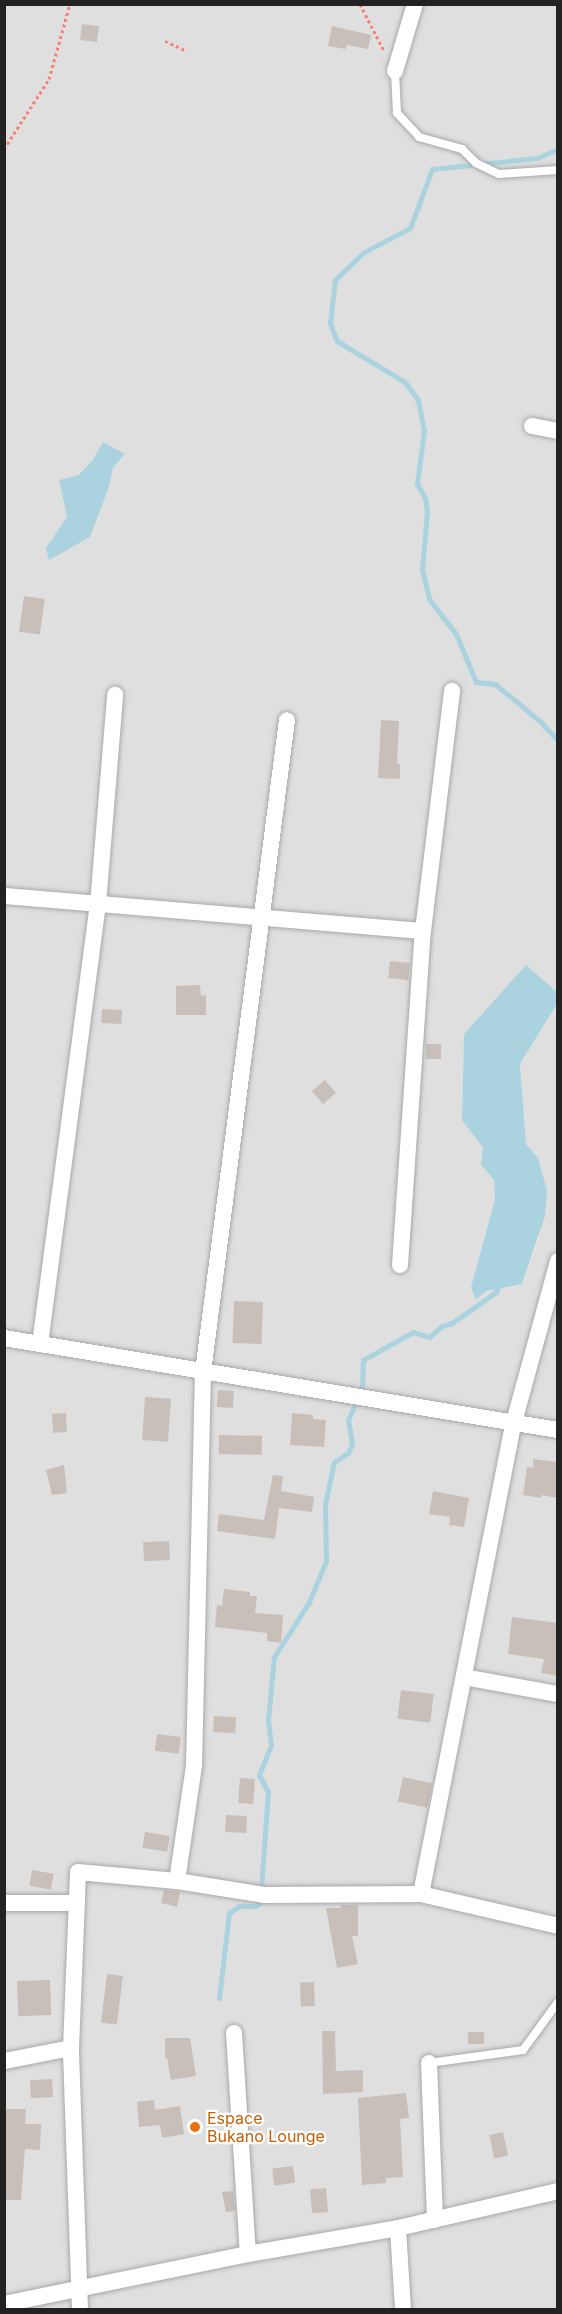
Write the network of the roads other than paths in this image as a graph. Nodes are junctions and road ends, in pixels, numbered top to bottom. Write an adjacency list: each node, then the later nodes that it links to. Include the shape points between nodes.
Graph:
1 (415, 4): 2 (street)
2 (395, 71): 3 (lane, via 397,113 419,137 462,148 476,163 499,174)
3 (558, 170)
4 (532, 426): 5 (street)
5 (558, 431)
6 (452, 691): 12 (street)
7 (115, 695): 10 (street)
8 (287, 720): 11 (street)
9 (4, 896): 10 (street)
10 (98, 904): 11 (street); 16 (street)
11 (260, 918): 12 (street); 17 (street)
12 (423, 931): 14 (street)
13 (558, 1262): 18 (street)
14 (400, 1265)
15 (4, 1338): 16 (street)
16 (40, 1344): 17 (street)
17 (203, 1372): 18 (street); 22 (street, via 194,1766)
18 (514, 1422): 19 (street); 20 (street)
19 (558, 1430)
20 (464, 1677): 21 (street); 23 (street)
21 (558, 1694)
22 (177, 1881): 23 (street, via 260,1895); 25 (street, via 78,1872)
23 (421, 1894): 26 (street)
24 (4, 1903): 25 (street)
25 (76, 1903): 29 (street)
26 (558, 1926)
27 (558, 2002): 31 (lane, via 524,2050)
28 (234, 2033): 35 (street)
29 (71, 2048): 30 (street); 36 (street)
30 (4, 2061)
31 (429, 2063): 33 (street)
32 (558, 2190): 33 (street)
33 (435, 2220): 34 (street)
34 (398, 2228): 35 (street); 39 (street)
35 (248, 2254): 36 (street)
36 (78, 2288): 37 (street); 38 (street)
37 (4, 2304)
38 (80, 2310)
39 (403, 2310)

